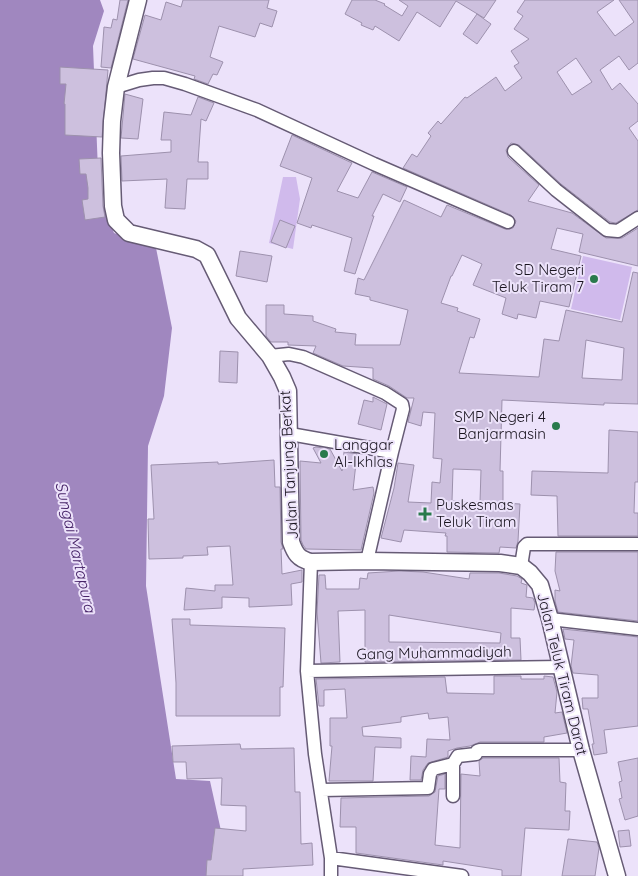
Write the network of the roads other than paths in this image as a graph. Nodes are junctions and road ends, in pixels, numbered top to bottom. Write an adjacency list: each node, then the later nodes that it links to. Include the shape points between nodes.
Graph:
1 (138, 0): 2 (street, Jalan Tanjung Berkat)
2 (116, 88): 5 (street, via 153,78 185,84 257,110); 6 (street, Jalan Tanjung Berkat, via 110,153 116,220 129,233 191,247 207,255 238,318)
3 (514, 151): 4 (street, via 556,190 607,230 618,231)
4 (638, 218)
5 (508, 222)
6 (270, 356): 7 (street, Jalan Tanjung Berkat, via 288,392); 8 (street, via 289,354 302,357 385,393 402,404)
7 (290, 434): 8 (street); 11 (street, Jalan Tanjung Berkat, via 291,542 295,553)
8 (392, 452): 10 (street)
9 (638, 544): 12 (street, via 527,544)
10 (367, 561): 11 (street); 12 (street)
11 (311, 562): 16 (street)
12 (521, 566): 13 (street, Jalan Teluk Tiram Darat, via 540,584)
13 (550, 619): 14 (street); 15 (street, Jalan Teluk Tiram Darat)
14 (638, 629)
15 (561, 667): 16 (street, Gang Muhammadiyah); 17 (street, Jalan Teluk Tiram Darat)
16 (307, 671): 19 (street)
17 (581, 750): 18 (street, via 480,750 476,754 458,756); 24 (street, Jalan Teluk Tiram Darat)
18 (453, 764): 19 (street, via 433,769 428,788); 20 (street)
19 (321, 790): 21 (street)
20 (453, 796)
21 (331, 858): 22 (street); 23 (street)
22 (331, 876)
23 (462, 876)
24 (617, 876)

